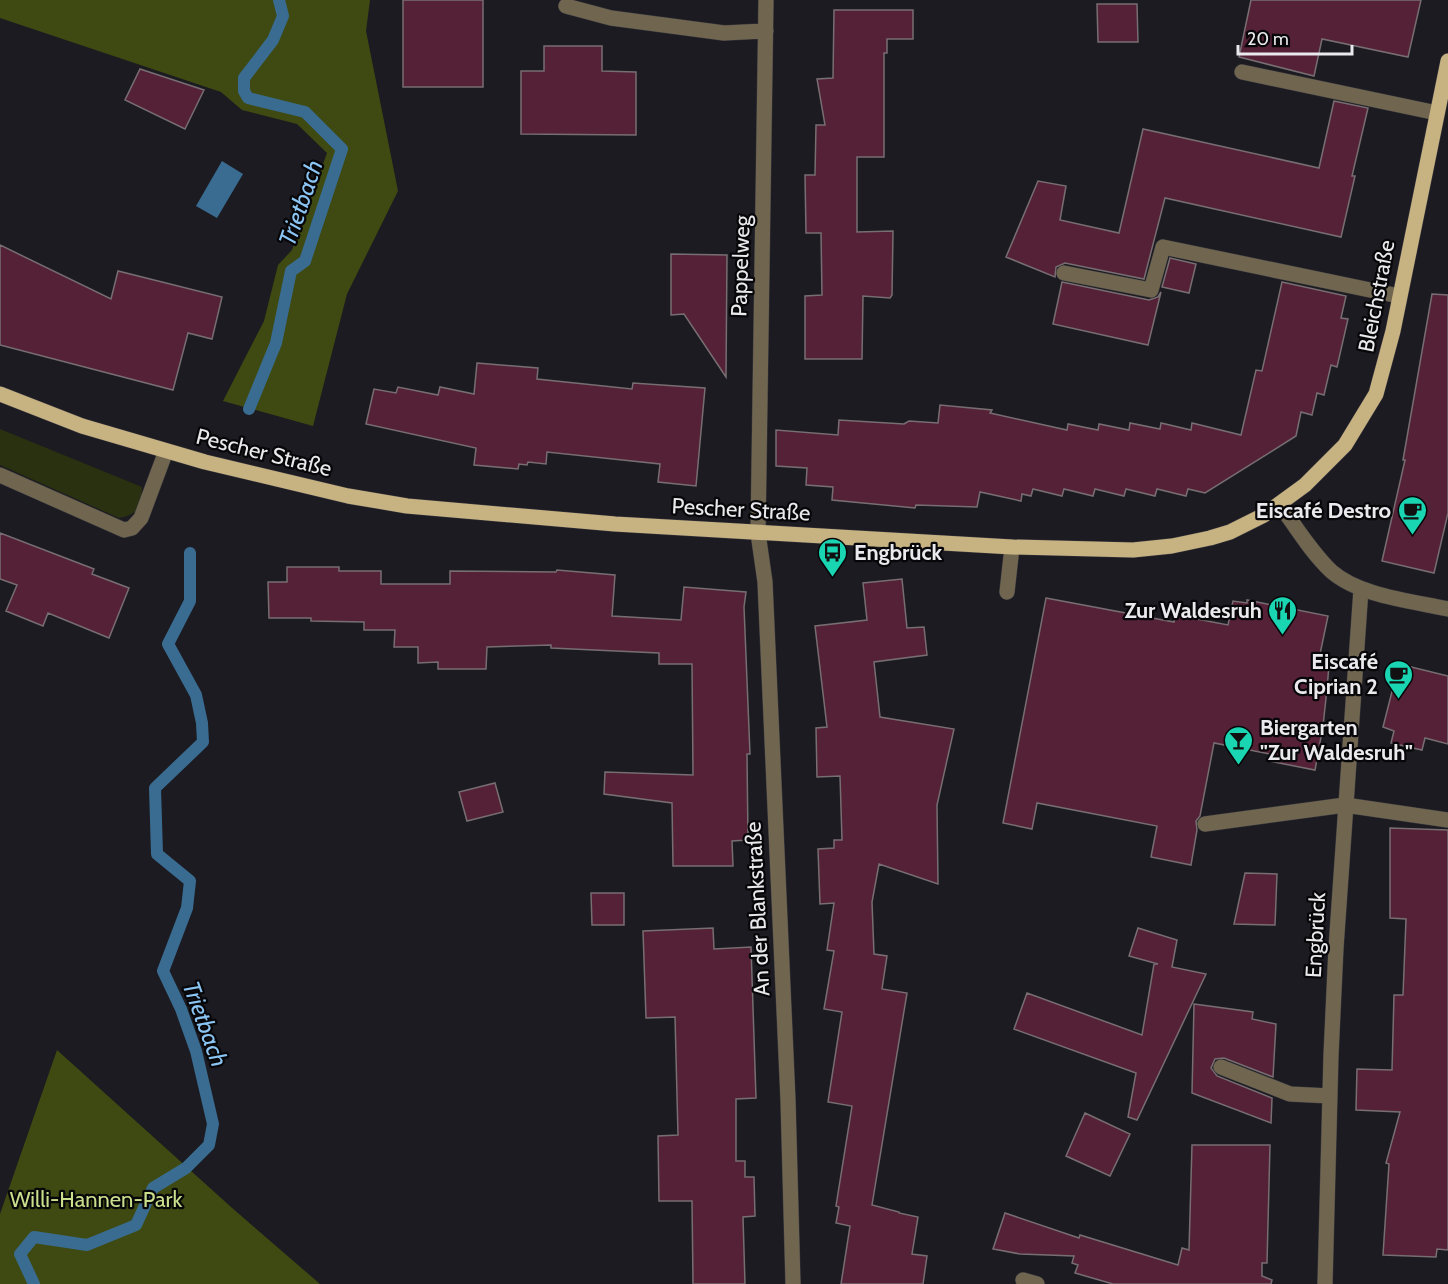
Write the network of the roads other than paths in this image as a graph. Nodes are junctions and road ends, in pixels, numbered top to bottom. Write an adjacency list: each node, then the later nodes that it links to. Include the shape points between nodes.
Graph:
1 (766, 0): 3 (street, Pappelweg)
2 (566, 6): 3 (street, via 611,18 724,33)
3 (766, 31): 13 (street, Pappelweg)
4 (1448, 61): 6 (main road, Bleichstraße)
5 (1242, 72): 6 (street)
6 (1437, 113): 8 (main road, Bleichstraße)
7 (1064, 273): 8 (street, via 1151,290 1164,247)
8 (1399, 296): 12 (main road, Bleichstraße, via 1386,363 1370,406 1345,445)
9 (0, 394): 10 (main road, Pescher Straße, via 82,426)
10 (166, 451): 11 (street, via 141,518 132,528 123,530); 13 (main road, Pescher Straße, via 377,501 457,511)
11 (0, 476)
12 (1280, 505): 14 (main road, Pescher Straße, via 1230,532 1172,546 1133,550); 15 (street, via 1332,572)
13 (758, 533): 14 (main road, Pescher Straße); 23 (street, An der Blankstraße, via 765,594)
14 (1012, 547): 16 (street)
15 (1361, 589): 17 (street); 18 (street, Engbrück)
16 (1007, 592)
17 (1448, 609)
18 (1345, 805): 19 (street); 20 (street); 22 (street, Engbrück)
19 (1448, 820)
20 (1205, 824)
21 (1221, 1067): 22 (street, via 1290,1094)
22 (1330, 1096): 24 (street, Engbrück)
23 (793, 1284)
24 (1325, 1284)

